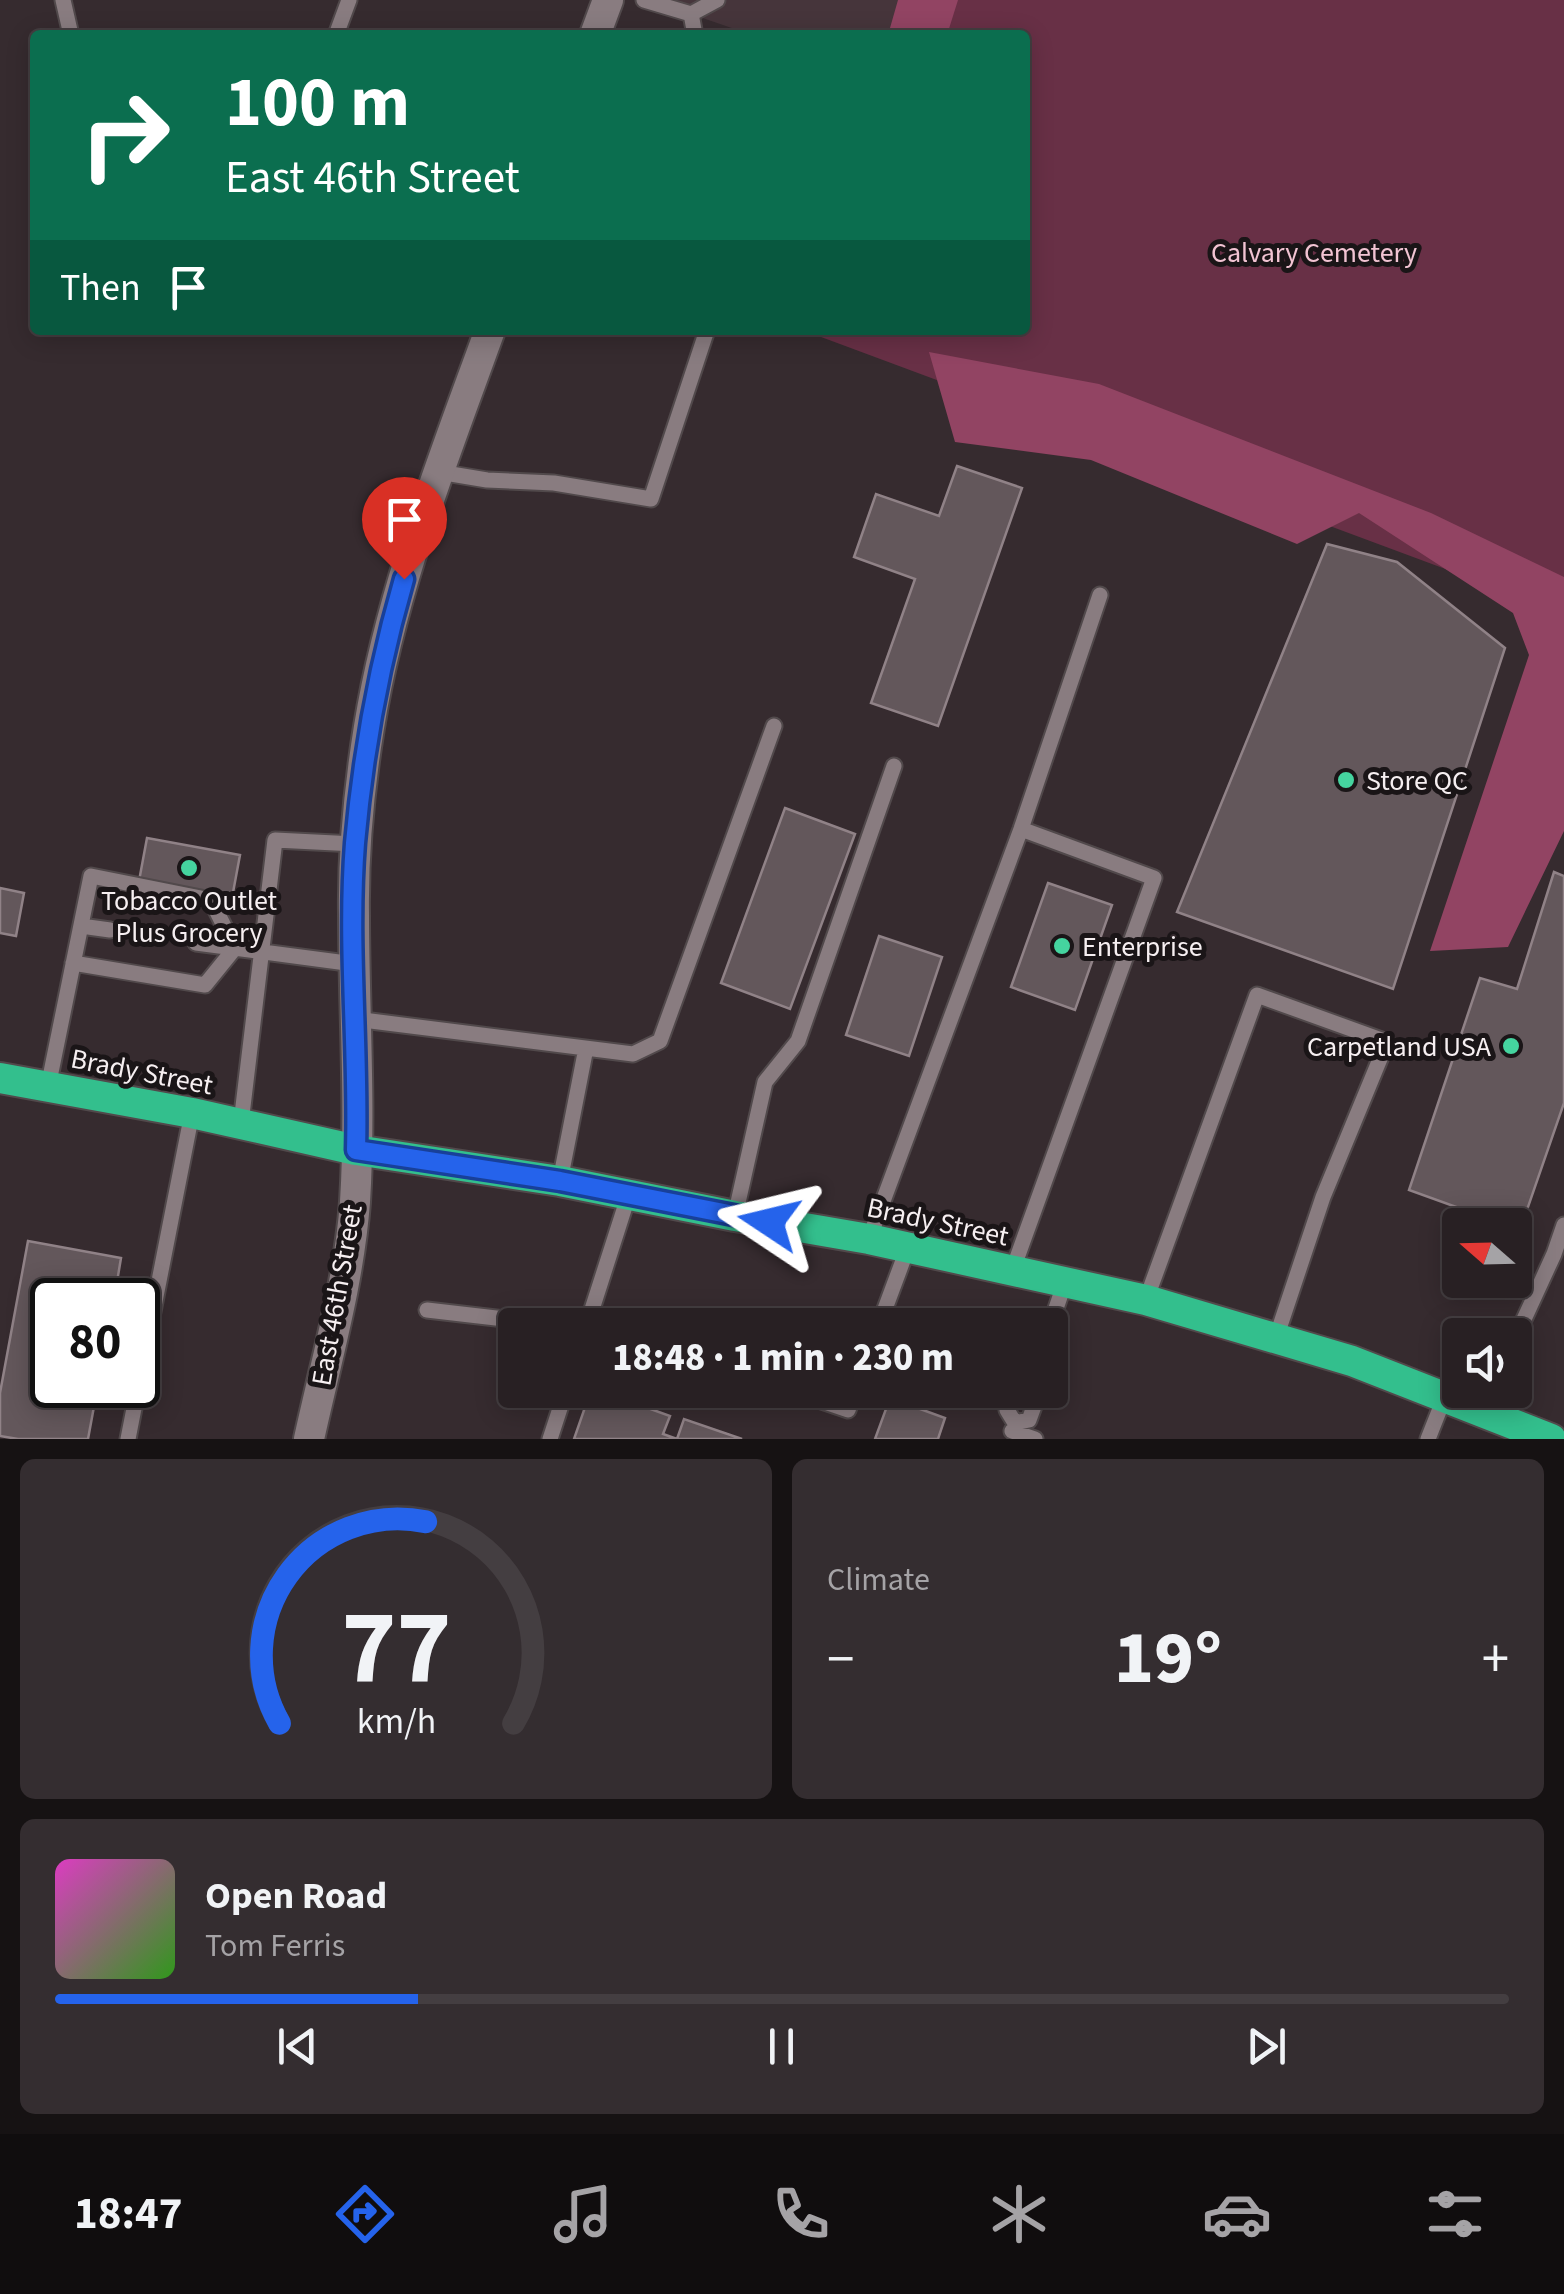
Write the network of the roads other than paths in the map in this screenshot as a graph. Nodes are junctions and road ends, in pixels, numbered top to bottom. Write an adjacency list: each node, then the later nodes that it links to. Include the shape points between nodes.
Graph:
1 (63, 0): 7 (lane)
2 (349, 0): 8 (lane)
3 (608, 0): 9 (street)
4 (644, 0): 6 (lane)
5 (717, 0): 6 (lane)
6 (691, 14): 10 (lane)
7 (70, 30)
8 (338, 30)
9 (597, 30)
10 (694, 30)
11 (488, 335): 13 (street, East 46th Street)
12 (705, 335): 13 (lane, via 651,498)
13 (439, 472): 18 (street, East 46th Street, via 387,637 368,727)
14 (1100, 595): 17 (lane)
15 (774, 726): 27 (lane, via 660,1041 632,1054)
16 (894, 766): 35 (lane, via 798,1041 765,1082)
17 (1020, 828): 37 (lane); 39 (lane, via 1154,878)
18 (355, 844): 23 (lane, via 275,840); 25 (street, East 46th Street)
19 (81, 926): 20 (lane); 22 (lane, via 91,876 212,900); 24 (lane)
20 (110, 930)
21 (196, 943): 22 (lane)
22 (235, 948): 23 (lane); 24 (lane, via 205,985)
23 (262, 953): 25 (lane); 31 (lane)
24 (74, 963): 29 (lane)
25 (354, 964): 26 (street, East 46th Street)
26 (355, 1019): 27 (lane); 32 (street, East 46th Street)
27 (586, 1048): 33 (lane)
28 (0, 1078): 29 (highway, Brady Street)
29 (48, 1086): 30 (highway, Brady Street)
30 (192, 1112): 31 (highway, Brady Street); 55 (lane)
31 (240, 1122): 32 (highway, Brady Street)
32 (356, 1150): 33 (highway, Brady Street); 56 (street, East 46th Street, via 342,1291)
33 (560, 1181): 34 (highway, Brady Street)
34 (629, 1194): 35 (highway, Brady Street); 42 (lane)
35 (735, 1216): 37 (highway, Brady Street)
36 (1564, 1226): 47 (lane)
37 (869, 1239): 38 (highway, Brady Street)
38 (908, 1246): 39 (highway, Brady Street); 43 (lane)
39 (1013, 1269): 40 (highway, Brady Street)
40 (1064, 1282): 41 (highway, Brady Street); 44 (lane)
41 (1146, 1300): 48 (highway, Brady Street); 48 (lane, via 1258,996 1387,1042 1323,1197)
42 (592, 1308)
43 (885, 1308)
44 (1056, 1308)
45 (427, 1310): 46 (lane)
46 (498, 1318)
47 (1525, 1318)
48 (1276, 1338): 49 (highway, Brady Street)
49 (1442, 1395)
50 (1442, 1404): 59 (lane)
51 (560, 1408): 57 (lane)
52 (1033, 1408): 54 (lane, via 1029,1420)
53 (1500, 1408): 60 (highway, Brady Street)
54 (1011, 1431): 58 (lane)
55 (128, 1439)
56 (308, 1439)
57 (550, 1439)
58 (1035, 1439)
59 (1428, 1439)
60 (1551, 1439)

